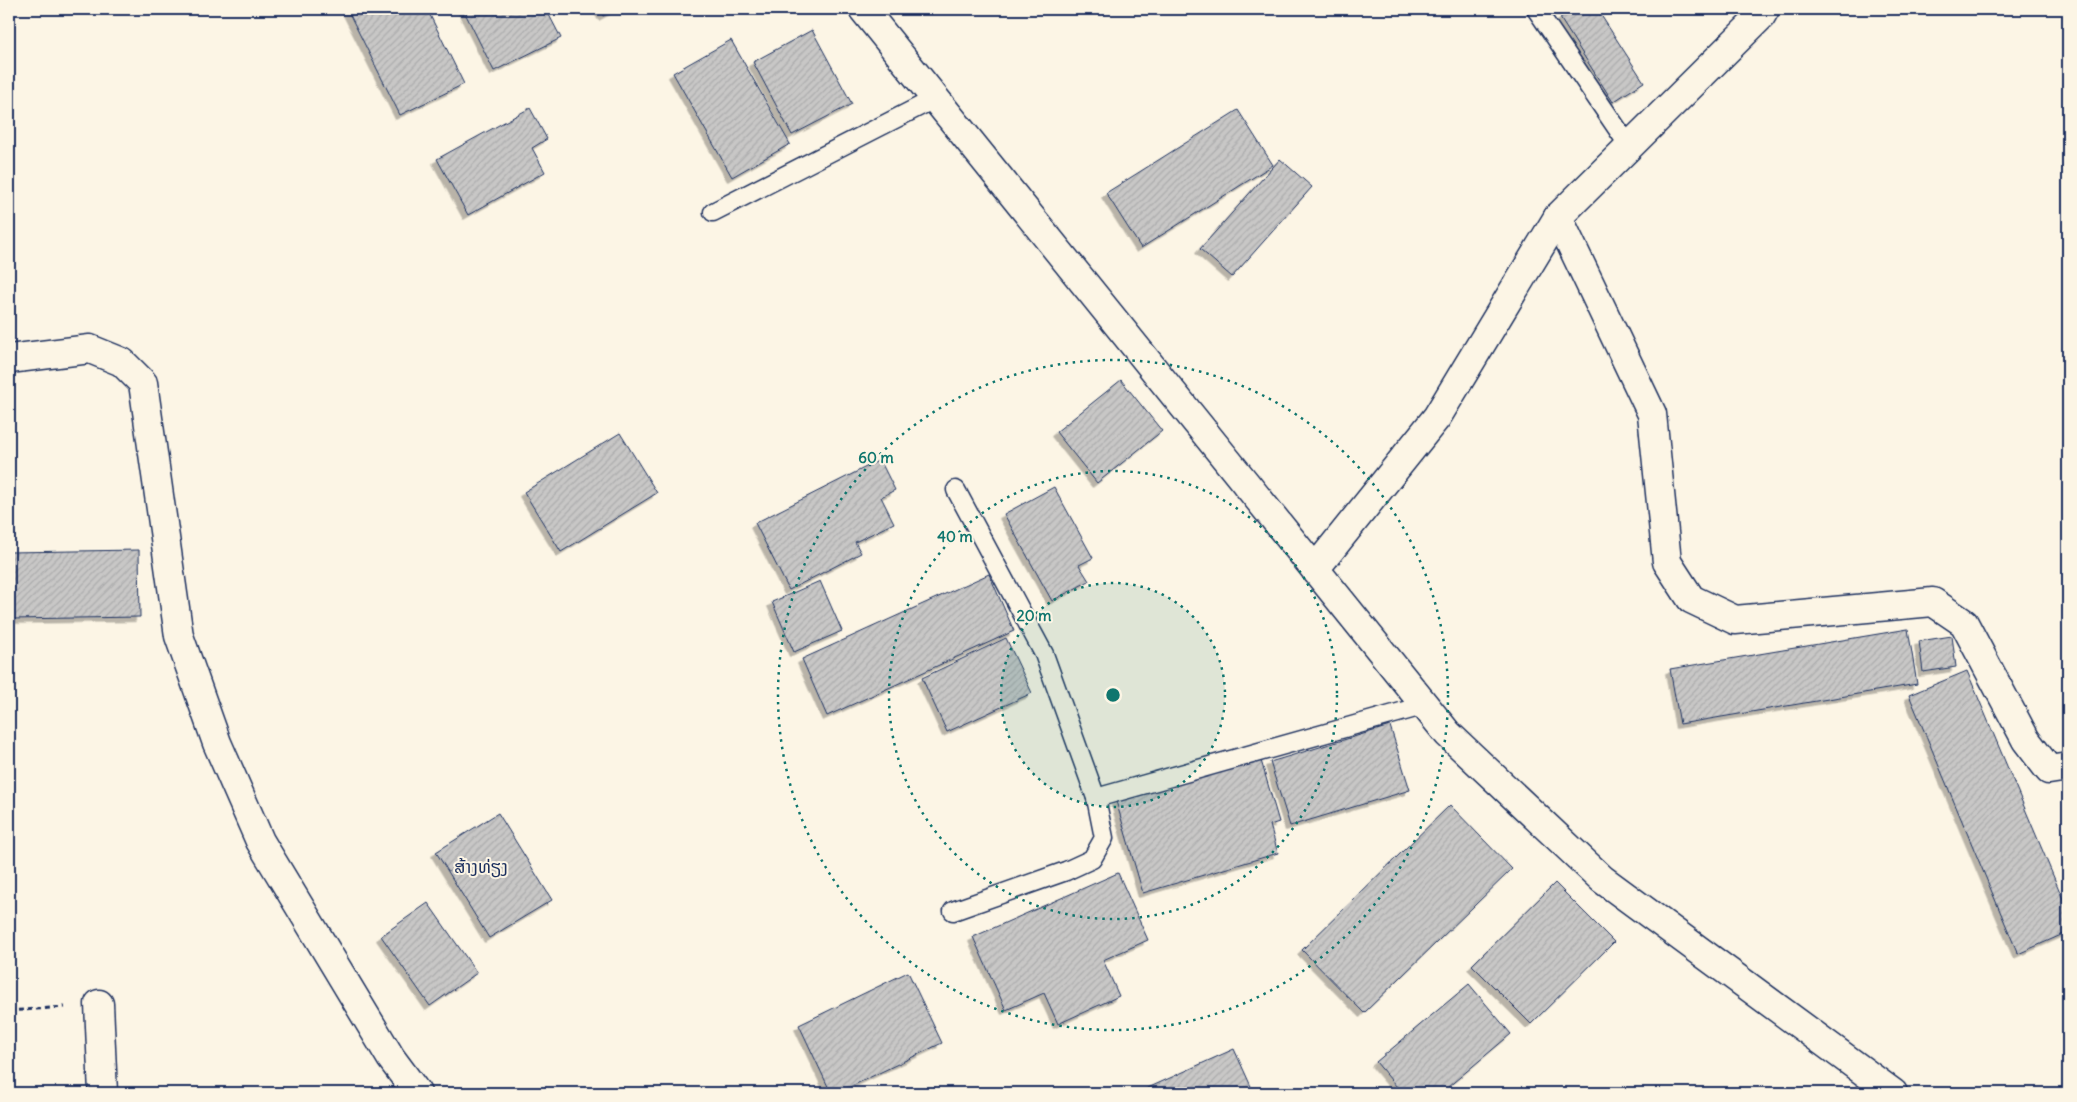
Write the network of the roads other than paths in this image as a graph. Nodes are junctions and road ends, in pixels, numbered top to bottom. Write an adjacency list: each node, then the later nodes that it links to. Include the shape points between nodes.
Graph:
1 (863, 9): 4 (street)
2 (1536, 9): 5 (lane)
3 (1765, 9): 5 (street)
4 (936, 98): 6 (lane); 10 (street)
5 (1629, 146): 7 (street)
6 (713, 212)
7 (1558, 217): 10 (street, via 1437,417); 12 (street, via 1652,414 1667,562 1691,599 1735,620 1933,602 1964,623 2026,740 2049,770)
8 (9, 359): 17 (street, via 90,348 122,362 143,383 180,636 217,743 260,841 391,1058)
9 (956, 490): 13 (lane, via 1044,654)
10 (1315, 569): 11 (street)
11 (1426, 705): 13 (lane); 18 (street, via 1448,734 1602,879)
12 (2068, 767)
13 (1096, 798): 14 (lane, via 1104,838 1092,859)
14 (953, 911)
15 (99, 1004): 16 (street)
16 (103, 1093)
17 (417, 1093)
18 (1893, 1093)

